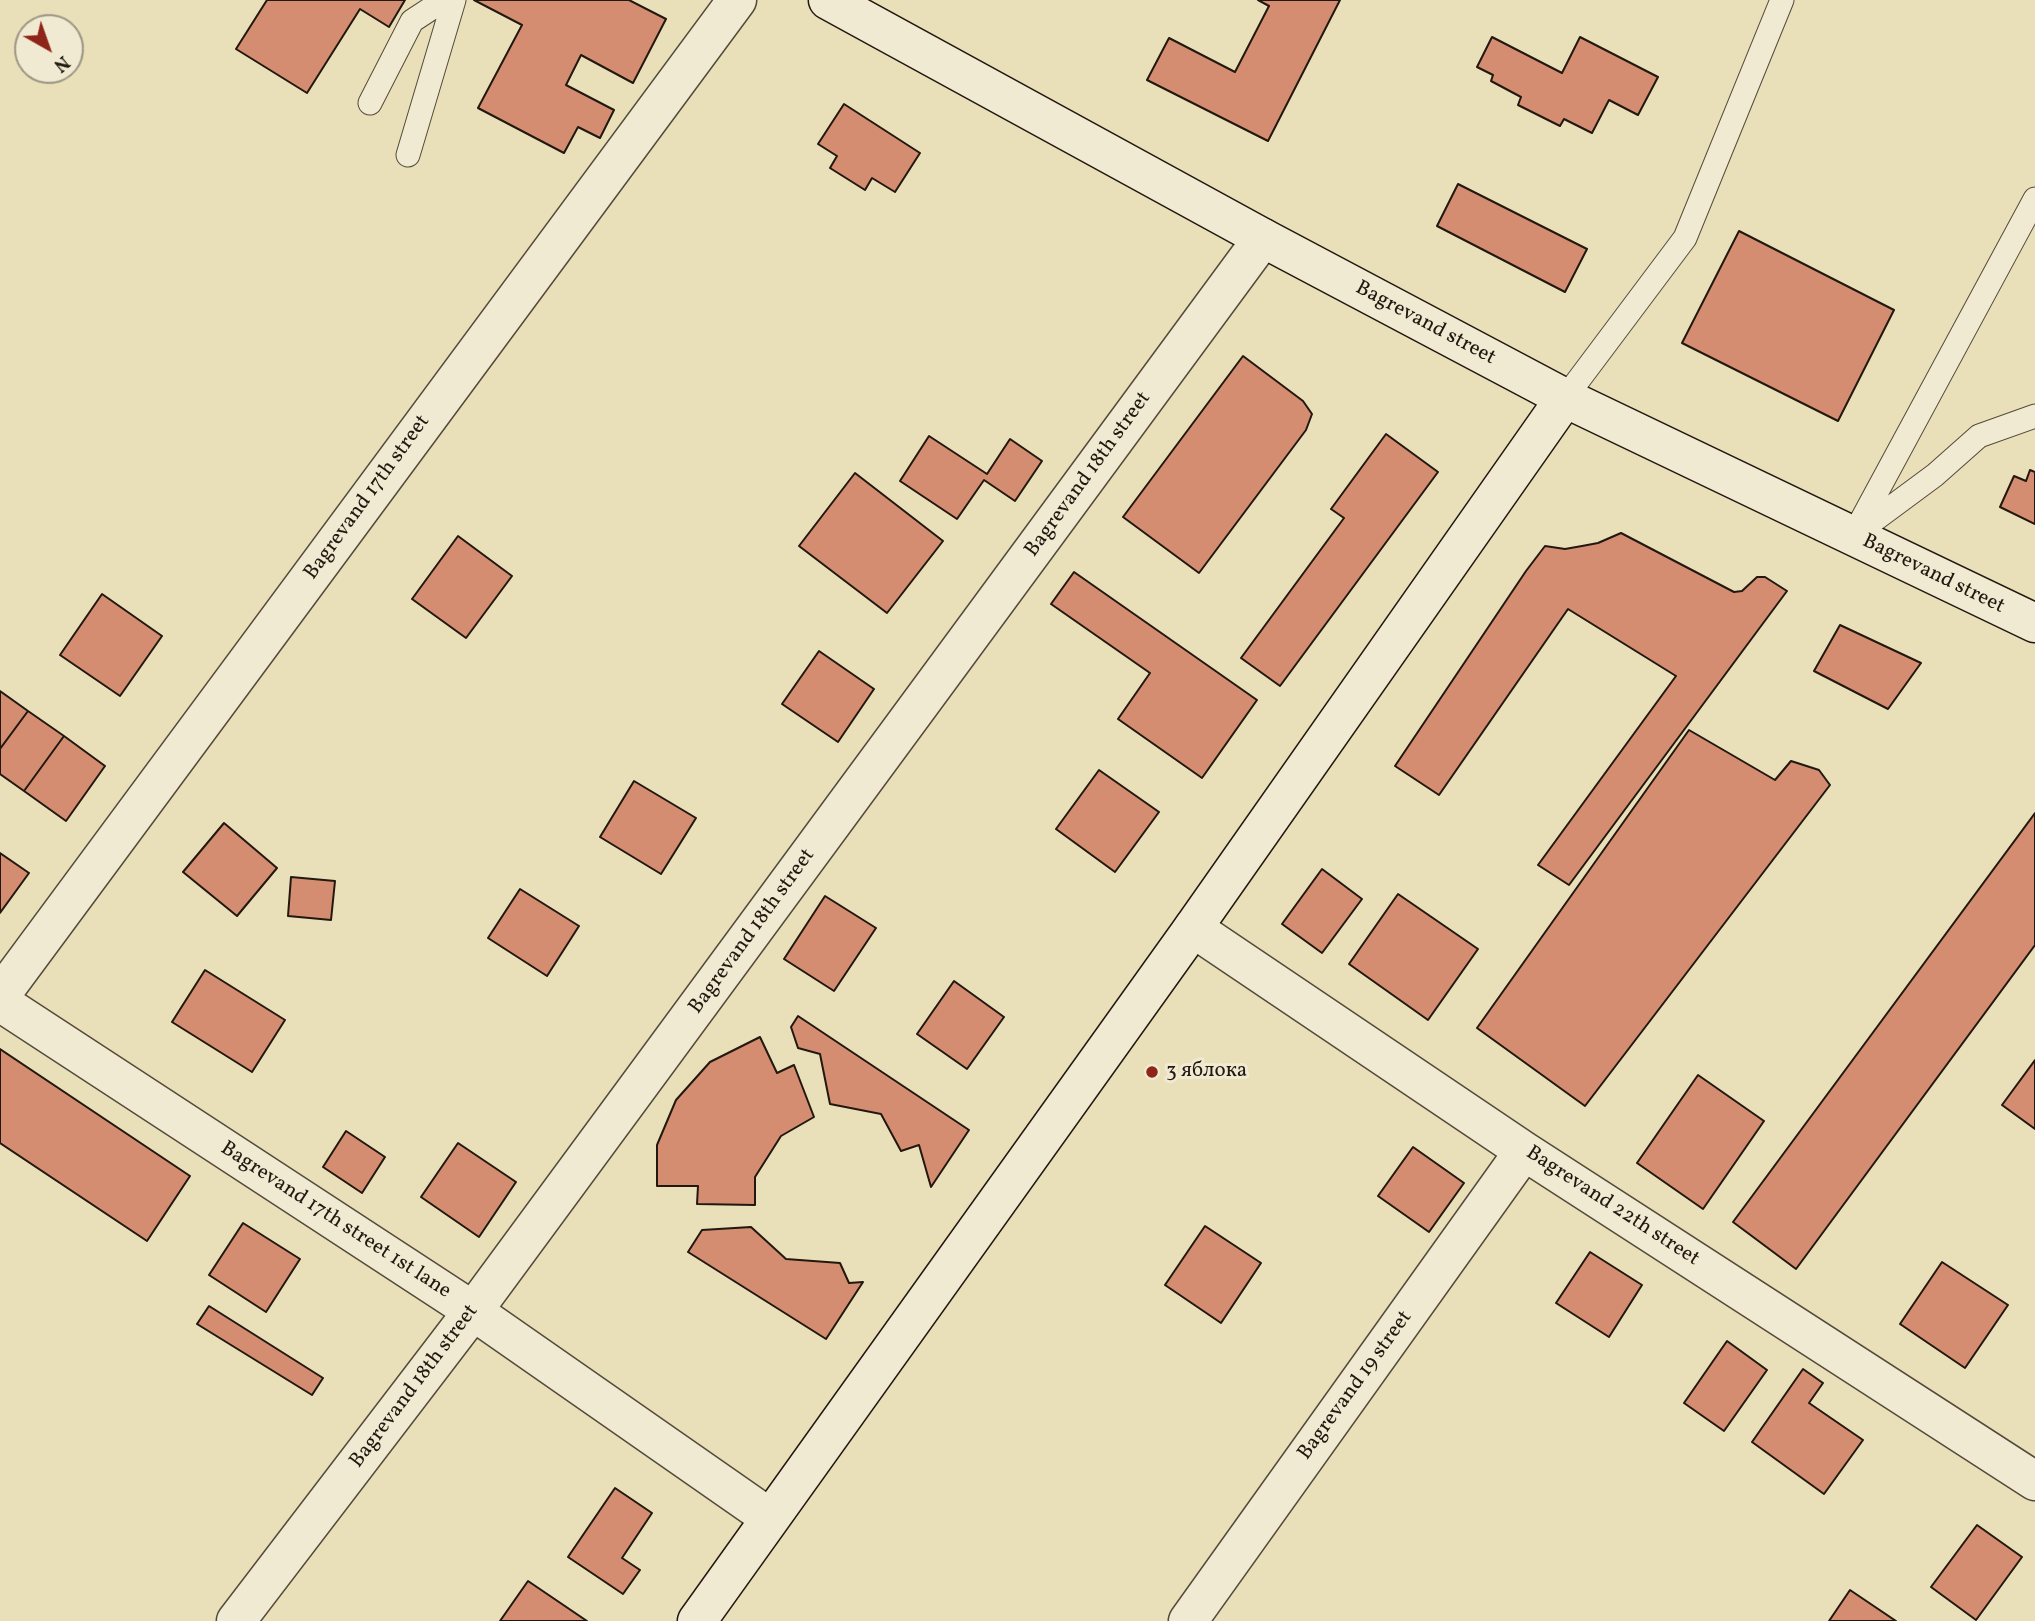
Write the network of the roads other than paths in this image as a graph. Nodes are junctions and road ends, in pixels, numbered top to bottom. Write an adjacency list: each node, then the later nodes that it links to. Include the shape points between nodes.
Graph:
1 (444, 0): 6 (lane, via 412,21)
2 (454, 0): 7 (lane)
3 (737, 0): 15 (street, Bagrevand 17th street)
4 (1782, 0): 10 (lane, via 1685,238)
5 (842, 4): 9 (street, Bagrevand street)
6 (370, 103)
7 (408, 155)
8 (2035, 199): 12 (lane)
9 (1263, 238): 10 (street, Bagrevand street); 18 (street, Bagrevand 18th street)
10 (1565, 398): 12 (street, Bagrevand street); 14 (street)
11 (2035, 416): 12 (lane, via 1979,436)
12 (1853, 536): 13 (street, Bagrevand street)
13 (2035, 624)
14 (1193, 928): 17 (street, Bagrevand 22th street); 20 (street)
15 (0, 996)
16 (0, 1002): 18 (street, Bagrevand 17th street 1st lane)
17 (1524, 1151): 19 (street, Bagrevand 22th street); 21 (street, Bagrevand 19 street)
18 (473, 1311): 20 (street, Bagrevand 17th street 1st lane); 22 (street, Bagrevand 18th street)
19 (2035, 1481)
20 (770, 1518): 23 (street)
21 (1204, 1615)
22 (236, 1621)
23 (697, 1621)

